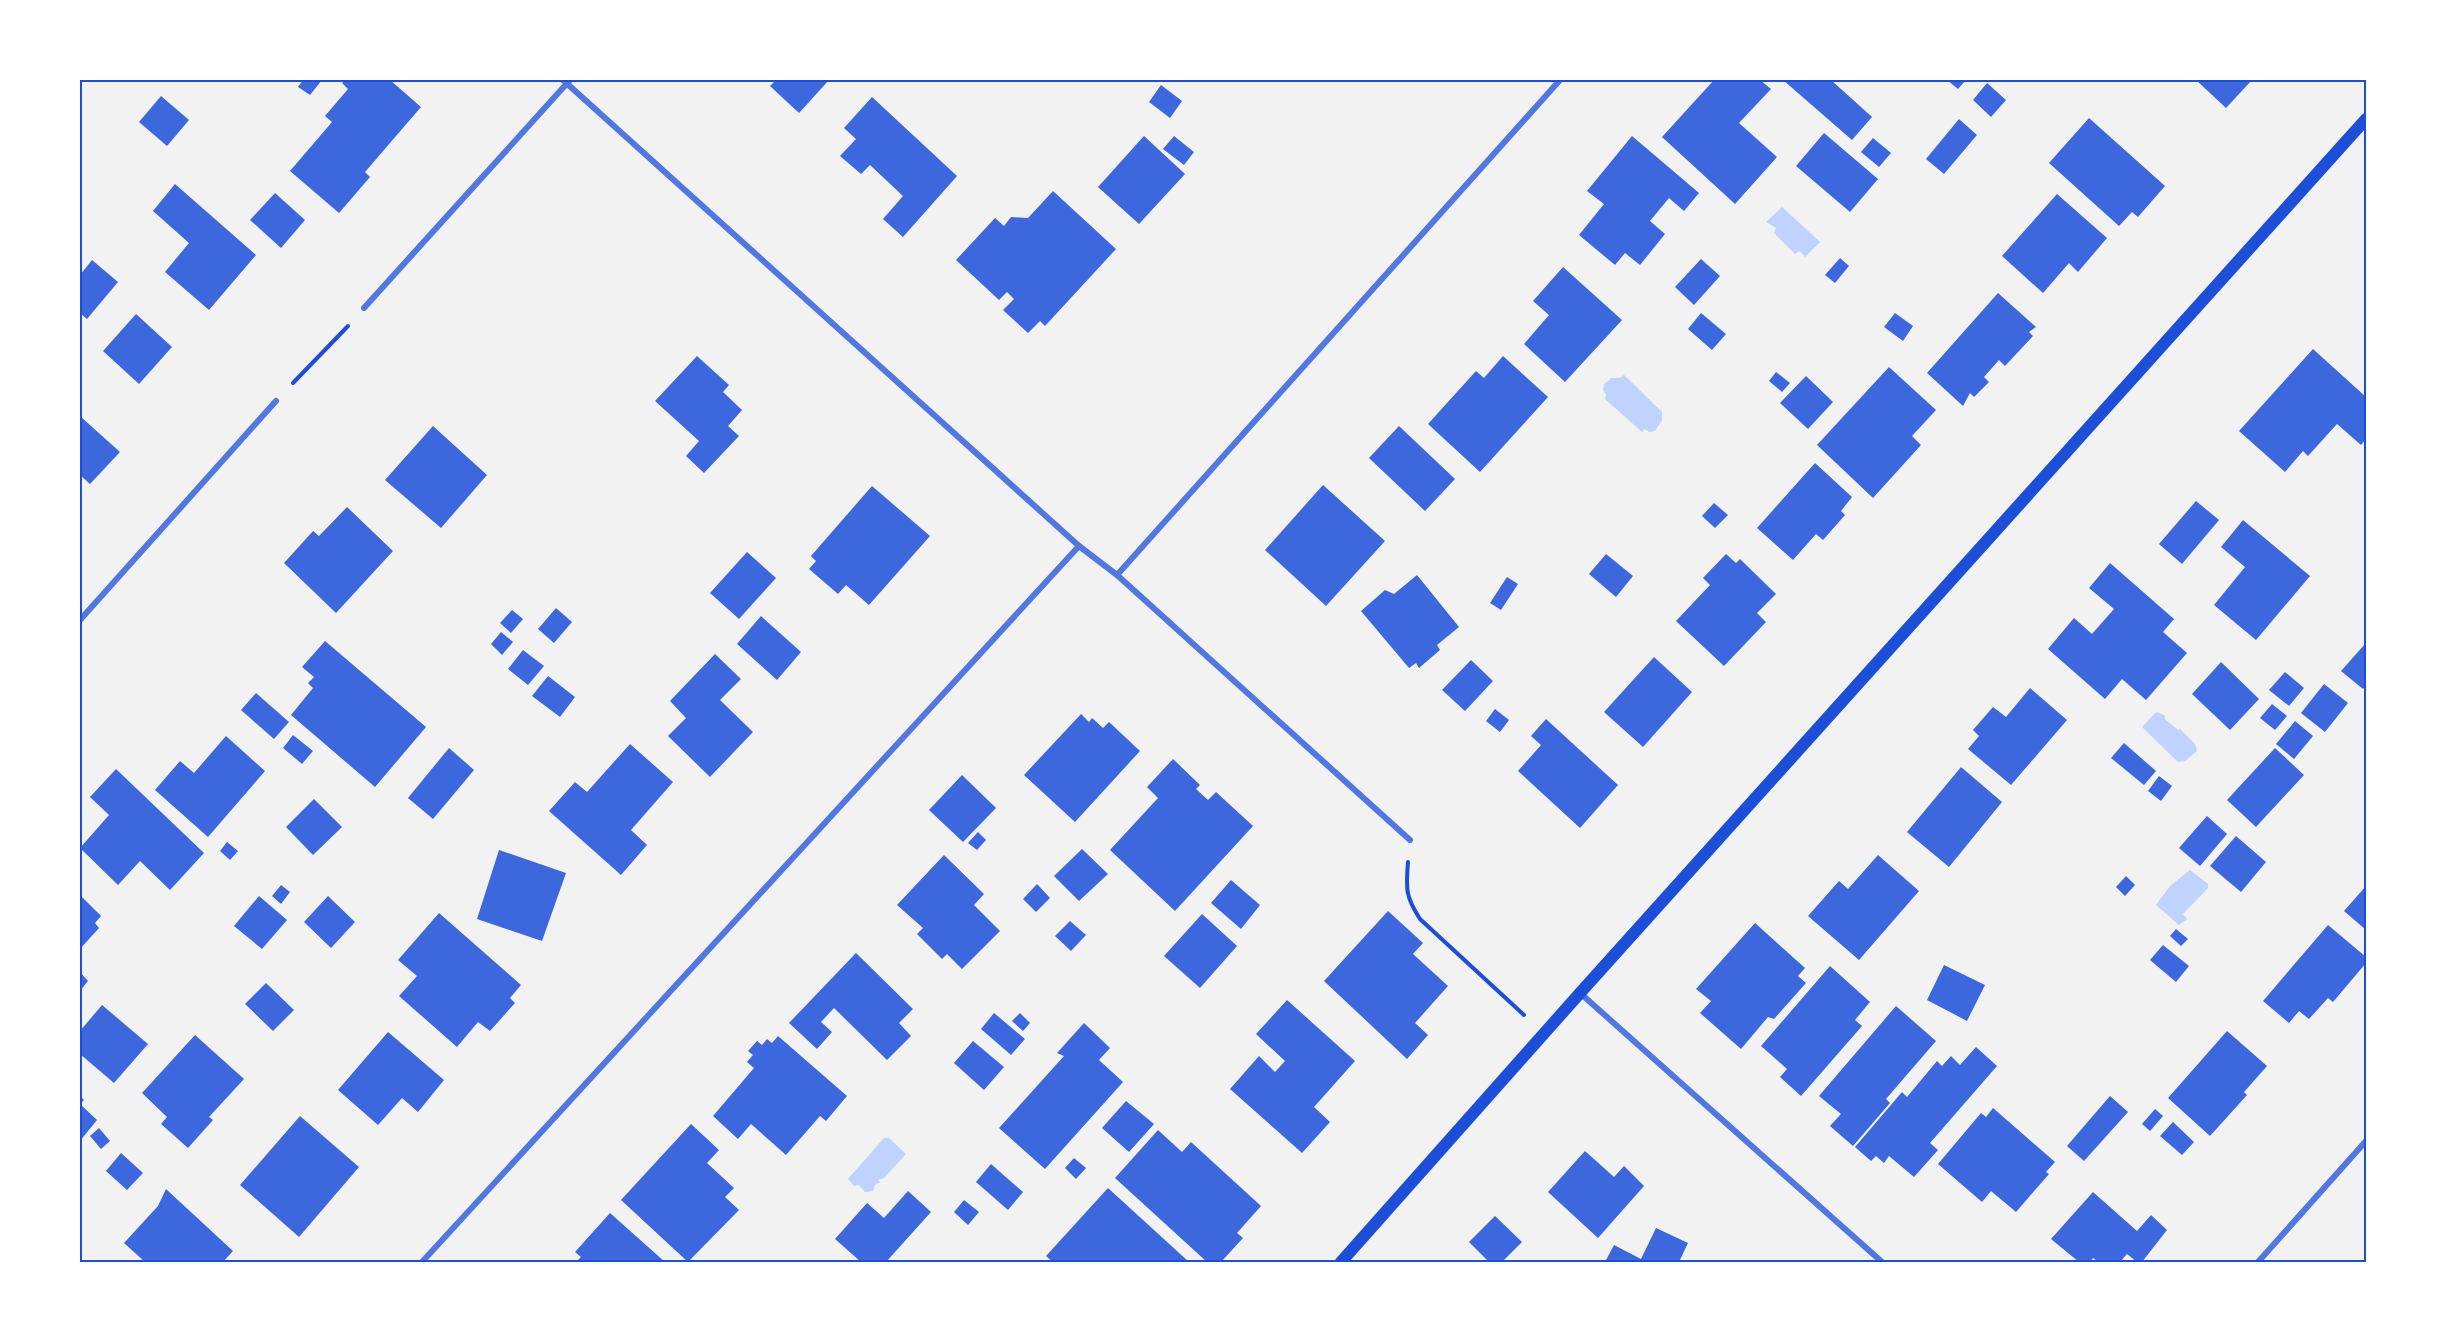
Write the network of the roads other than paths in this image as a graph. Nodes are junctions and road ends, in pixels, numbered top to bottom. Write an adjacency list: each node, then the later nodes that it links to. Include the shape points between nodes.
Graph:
1 (1560, 80): 7 (street)
2 (566, 81): 4 (street); 6 (street)
3 (2367, 118): 10 (main road)
4 (364, 308)
5 (276, 401): 8 (street)
6 (1079, 546): 7 (street); 12 (street)
7 (1117, 575): 9 (street)
8 (80, 620)
9 (1410, 840)
10 (1580, 993): 13 (main road); 14 (street)
11 (2367, 1141): 15 (street)
12 (422, 1263)
13 (1341, 1263)
14 (1882, 1263)
15 (2258, 1263)

